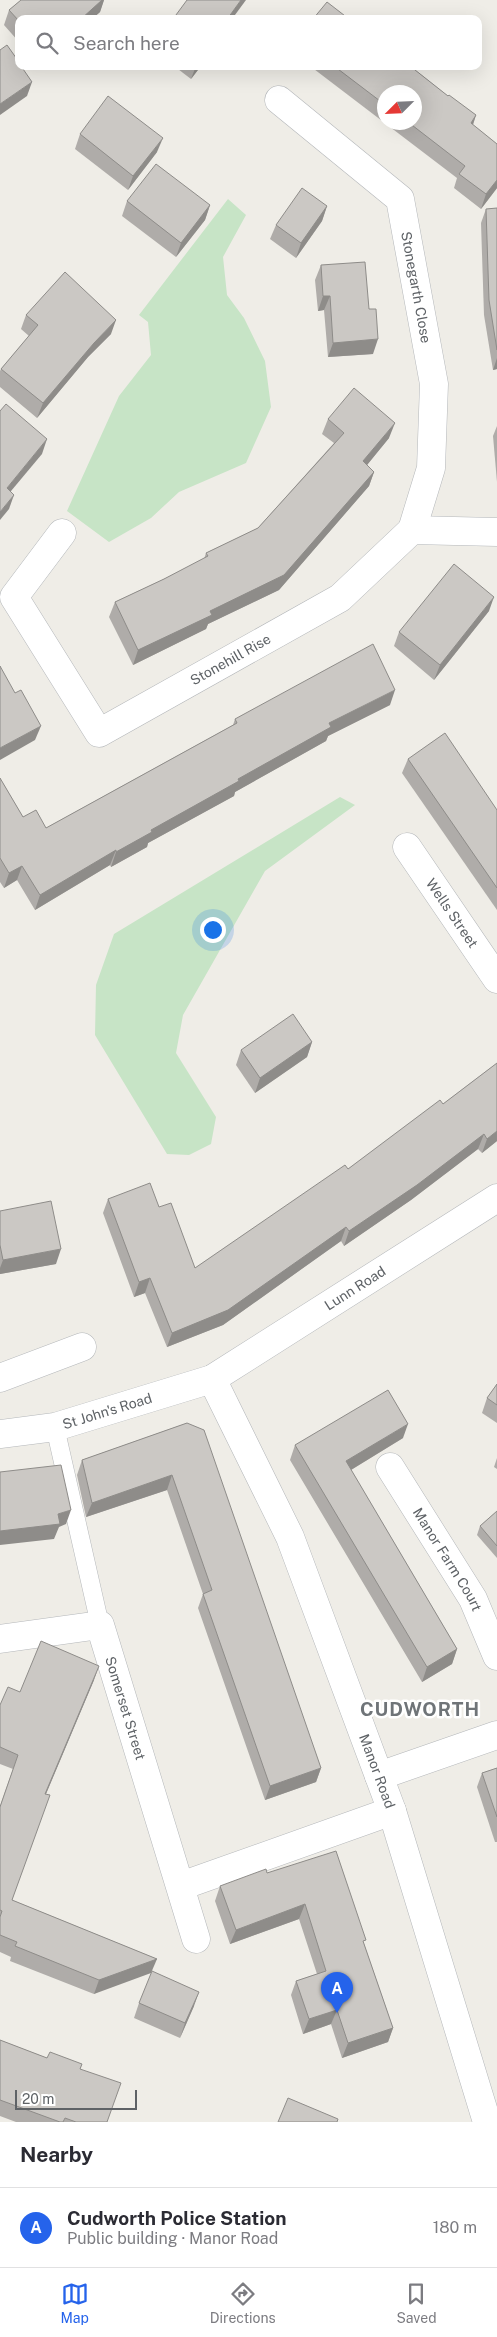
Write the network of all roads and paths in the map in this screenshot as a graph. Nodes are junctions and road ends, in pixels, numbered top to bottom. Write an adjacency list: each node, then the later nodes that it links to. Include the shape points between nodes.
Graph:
1 (279, 100): 2 (street, Stonegarth Close, via 400,199 434,384 430,468)
2 (412, 530): 3 (street); 5 (street, Stonehill Rise, via 340,598 100,733)
3 (497, 532)
4 (62, 534): 5 (street, Stonehill Rise)
5 (7, 594)
6 (407, 847): 7 (street, Wells Street)
7 (493, 963)
8 (497, 1198): 11 (street, Lunn Road)
9 (82, 1347): 10 (street)
10 (0, 1378)
11 (212, 1379): 12 (street, St John's Road); 19 (street, Manor Road, via 290,1537)
12 (55, 1427): 13 (street, St John's Road); 15 (lane)
13 (0, 1434)
14 (390, 1467): 17 (street, Manor Farm Court, via 473,1600)
15 (100, 1625): 16 (street); 21 (street, Somerset Street)
16 (0, 1639)
17 (497, 1656)
18 (497, 1735): 19 (street)
19 (379, 1776): 20 (street, Manor Road)
20 (392, 1811): 21 (street); 23 (street, Manor Road)
21 (181, 1886): 22 (street, Somerset Street)
22 (196, 1939)
23 (487, 2122)

